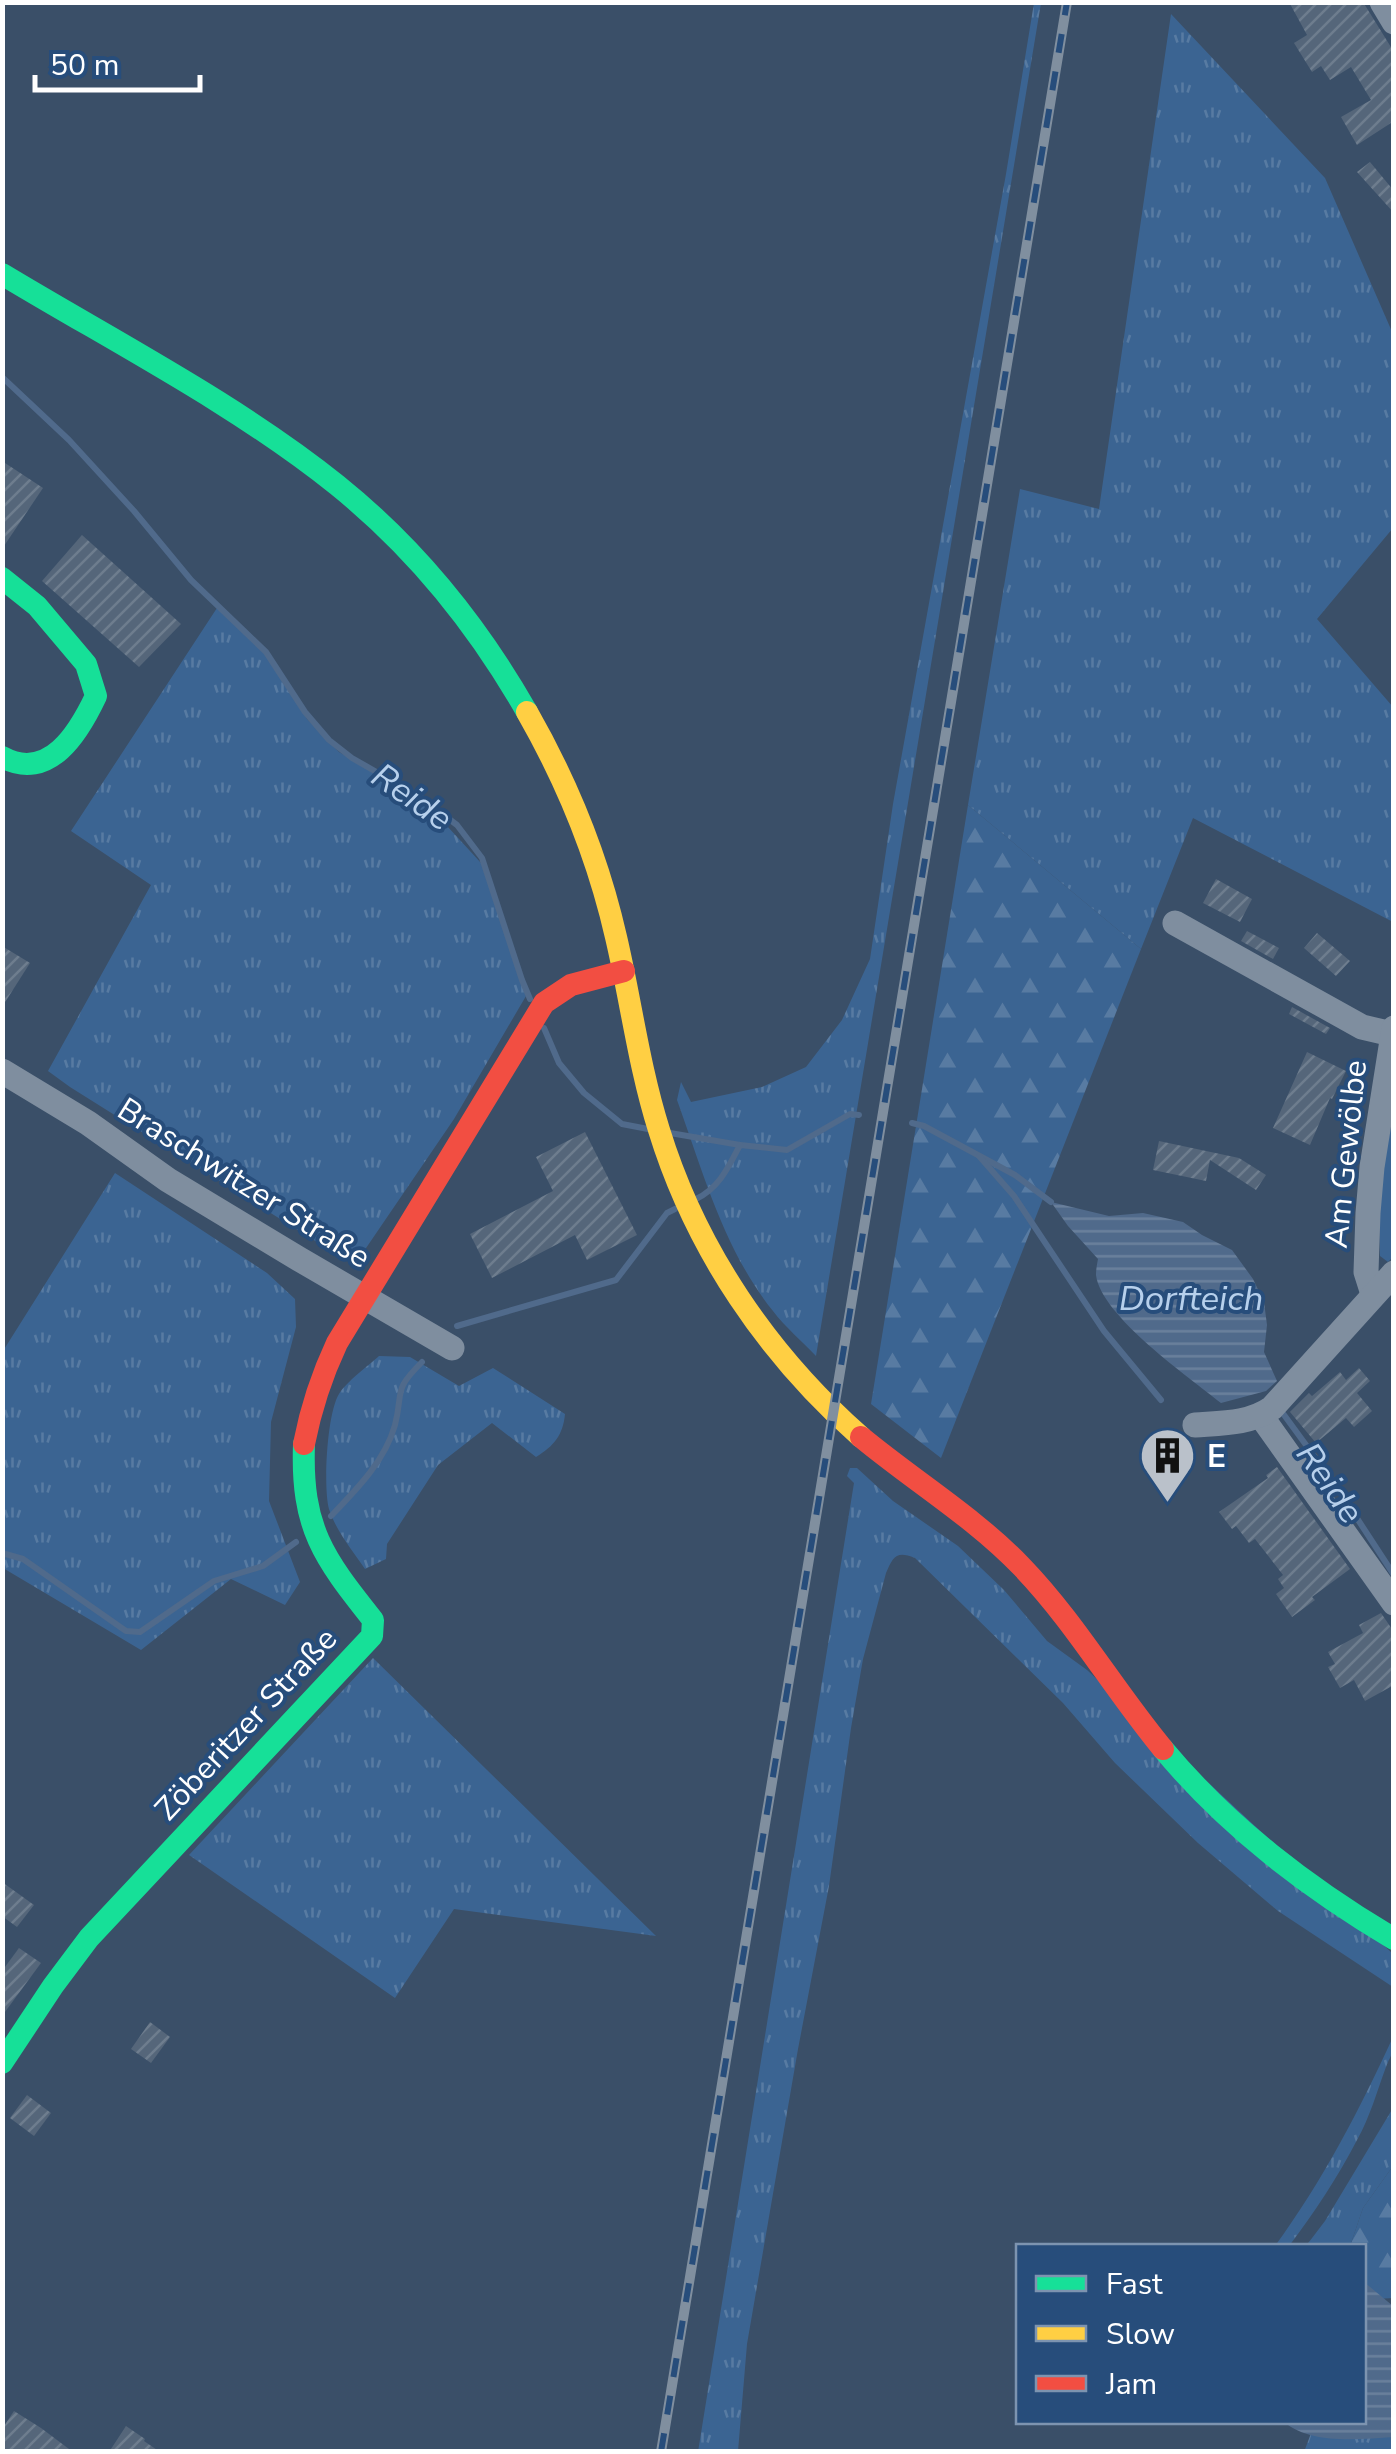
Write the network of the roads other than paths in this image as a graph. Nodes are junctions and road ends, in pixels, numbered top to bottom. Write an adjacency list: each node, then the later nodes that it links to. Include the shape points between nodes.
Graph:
1 (1382, 2): 2 (street)
2 (1394, 22)
3 (2, 274): 7 (main road, via 288,448 360,504 435,582 542,736 588,839)
4 (2, 578): 5 (main road, via 37,606 86,664 96,696 61,752 39,764)
5 (2, 757)
6 (1175, 922): 8 (street, Am Gewölbe, via 1362,1027)
7 (624, 971): 13 (main road, Zöberitzer Straße, via 581,980 544,1003); 18 (main road, via 652,1106 691,1212 740,1300 808,1386 1016,1561 1214,1805 1297,1876)
8 (1393, 1031): 10 (street, Am Gewölbe)
9 (2, 1071): 13 (street, Braschwitzer Straße)
10 (1387, 1117): 12 (street, Am Gewölbe, via 1372,1166 1367,1233 1366,1272)
11 (1394, 1273): 12 (street)
12 (1374, 1294): 15 (street, Am Gewölbe)
13 (364, 1297): 14 (street, Braschwitzer Straße); 19 (main road, Zöberitzer Straße, via 314,1393 304,1484 320,1546 373,1620 372,1636 89,1938)
14 (452, 1348)
15 (1272, 1407): 16 (street, via 1246,1421); 17 (street)
16 (1195, 1425)
17 (1394, 1603)
18 (1394, 1939)
19 (2, 2063)

